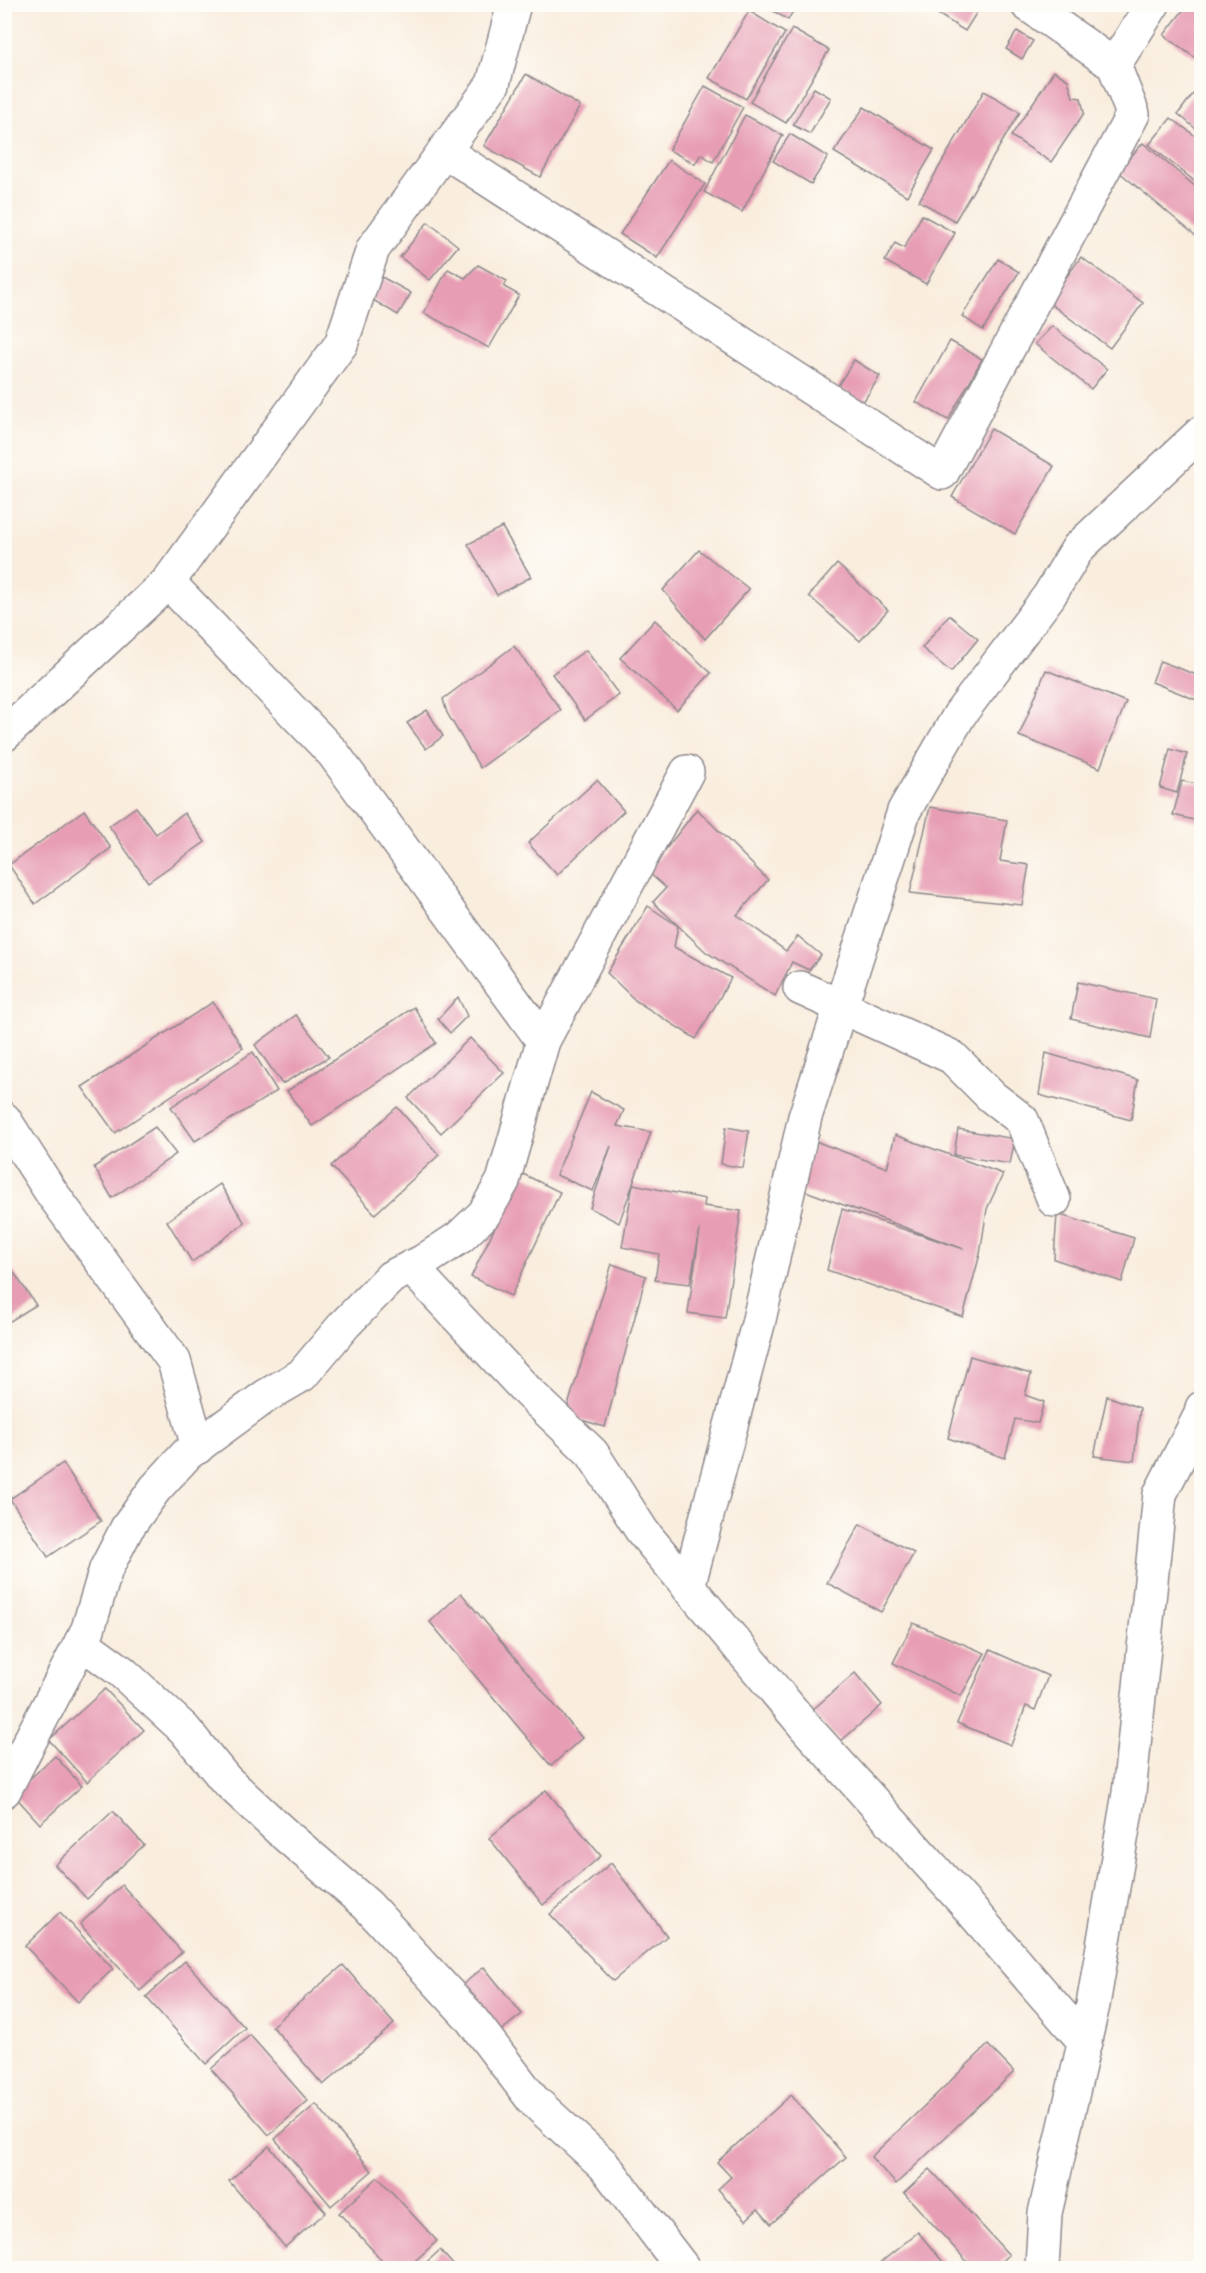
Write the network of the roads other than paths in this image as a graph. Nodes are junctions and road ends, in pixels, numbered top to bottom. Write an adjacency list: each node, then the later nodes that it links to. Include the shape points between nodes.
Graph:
1 (514, 4): 5 (street, via 493,84)
2 (1027, 4): 4 (street)
3 (1153, 4): 4 (street)
4 (1114, 65): 5 (street, via 1133,114 942,473)
5 (444, 151): 7 (street, via 373,249 341,344)
6 (1202, 432): 11 (street, via 1078,548 1049,597 960,714 904,811)
7 (168, 582): 8 (street); 12 (street, via 333,753)
8 (4, 735)
9 (687, 772): 12 (street)
10 (800, 988): 11 (street)
11 (840, 1006): 14 (street, via 952,1057 1022,1120); 19 (street, via 805,1117 758,1324)
12 (543, 1041): 15 (street, via 503,1181 484,1214 460,1237)
13 (4, 1119): 18 (street, via 51,1192 174,1361)
14 (1054, 1200)
15 (411, 1267): 18 (street, via 391,1277 302,1375 266,1396); 19 (street, via 528,1392 592,1453 642,1531)
16 (1202, 1408): 17 (street)
17 (1201, 1414): 22 (street, via 1160,1494 1129,1793)
18 (198, 1447): 20 (street, via 155,1489 127,1528 105,1569)
19 (688, 1587): 22 (street, via 809,1731)
20 (81, 1642): 21 (street); 23 (street, via 122,1672 184,1729 225,1779 383,1921 469,2016 533,2100 604,2165)
21 (6, 1784)
22 (1084, 2042): 24 (street, via 1045,2213)
23 (683, 2268)
24 (1042, 2268)

